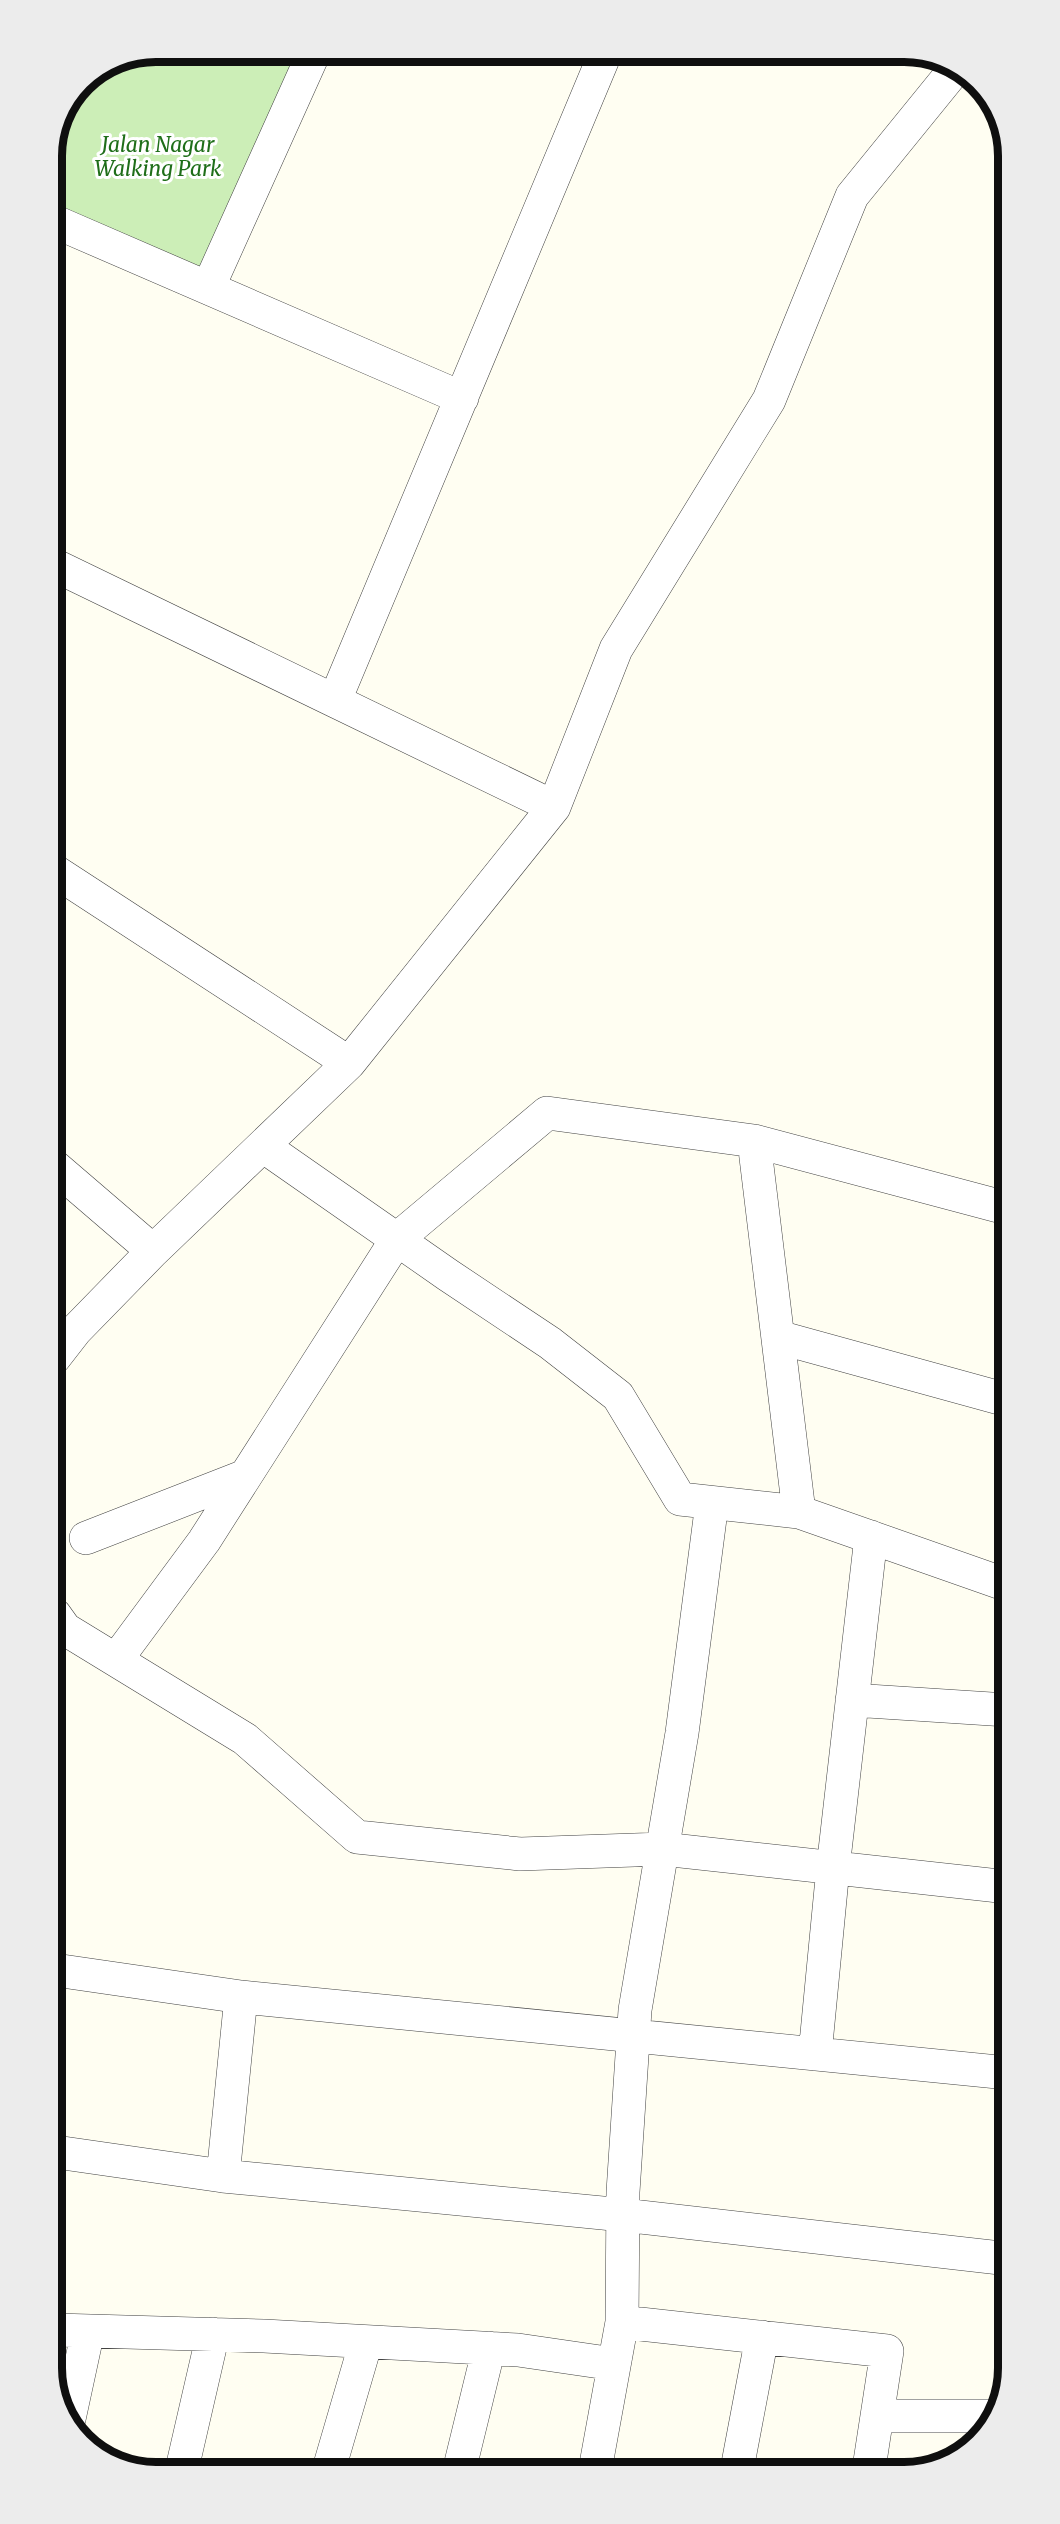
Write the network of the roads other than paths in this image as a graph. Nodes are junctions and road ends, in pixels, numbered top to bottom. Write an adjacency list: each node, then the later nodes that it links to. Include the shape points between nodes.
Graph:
1 (310, 62): 5 (street)
2 (602, 62): 6 (street)
3 (951, 74): 9 (street, via 852,196 769,400 616,650)
4 (62, 225): 5 (street)
5 (208, 288): 6 (street)
6 (462, 398): 8 (street)
7 (62, 569): 8 (street)
8 (335, 700): 9 (street)
9 (554, 807): 11 (street)
10 (62, 876): 11 (street)
11 (349, 1063): 13 (street)
12 (754, 1141): 15 (street); 16 (street, via 547,1113); 19 (street)
13 (263, 1146): 16 (street); 17 (street)
14 (62, 1172): 17 (street)
15 (998, 1206)
16 (397, 1239): 21 (street); 22 (street, via 550,1343 618,1396 680,1499)
17 (153, 1251): 18 (street)
18 (64, 1322)
19 (778, 1337): 20 (street); 23 (street)
20 (998, 1398)
21 (245, 1476): 25 (street); 28 (street, via 204,1541)
22 (712, 1503): 23 (street); 31 (street)
23 (799, 1512): 24 (street)
24 (871, 1537): 26 (street); 29 (street)
25 (86, 1538)
26 (998, 1582)
27 (61, 1624): 28 (street)
28 (116, 1660): 31 (street, via 245,1739 357,1837 520,1854)
29 (852, 1700): 30 (street); 32 (street)
30 (998, 1709)
31 (663, 1849): 32 (street); 36 (street)
32 (833, 1868): 33 (street); 37 (street)
33 (998, 1886)
34 (61, 1971): 35 (street)
35 (241, 1997): 36 (street); 40 (street)
36 (633, 2037): 37 (street); 41 (street)
37 (815, 2054): 38 (street)
38 (998, 2072)
39 (61, 2153): 40 (street)
40 (223, 2176): 41 (street)
41 (623, 2215): 42 (street); 43 (street)
42 (998, 2258)
43 (622, 2322): 46 (street); 49 (street)
44 (72, 2330): 45 (street); 50 (street)
45 (213, 2334): 47 (street); 53 (street)
46 (762, 2337): 51 (street, via 887,2351); 57 (street)
47 (366, 2342): 48 (street); 54 (street)
48 (489, 2348): 49 (street); 55 (street)
49 (614, 2364): 56 (street)
50 (69, 2407)
51 (878, 2416): 52 (street); 58 (street)
52 (986, 2416)
53 (184, 2462)
54 (331, 2462)
55 (461, 2462)
56 (596, 2462)
57 (738, 2462)
58 (870, 2462)

